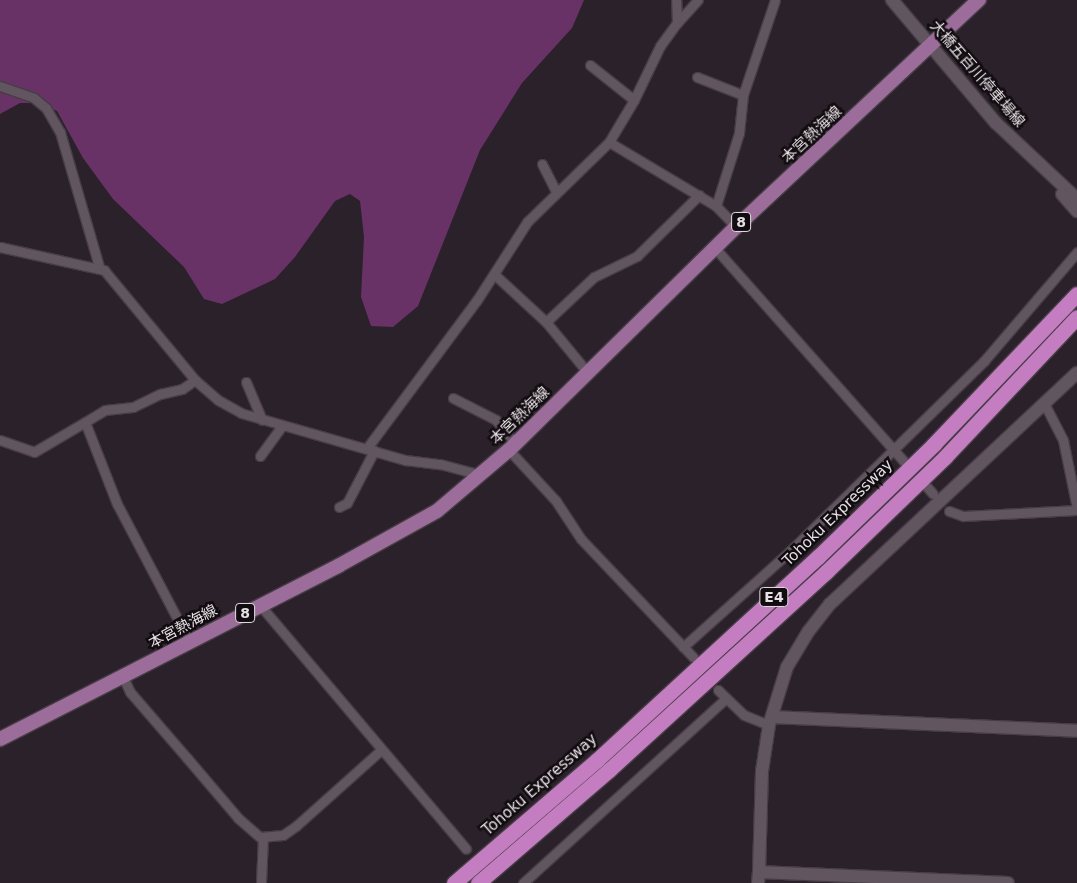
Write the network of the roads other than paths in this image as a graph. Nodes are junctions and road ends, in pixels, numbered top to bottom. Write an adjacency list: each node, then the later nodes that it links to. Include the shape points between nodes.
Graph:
1 (676, 0): 6 (street)
2 (698, 0): 6 (street)
3 (775, 0): 11 (street)
4 (892, 0): 7 (street, 大橋五百川停車場線)
5 (978, 0): 7 (main road, 本宮熱海線 / 8)
6 (676, 23): 12 (street, via 660,46)
7 (931, 47): 15 (street, 大橋五百川停車場線, via 996,123); 21 (main road, 本宮熱海線 / 8)
8 (590, 65): 12 (street)
9 (697, 76): 11 (street)
10 (0, 86): 25 (street, via 34,98 46,108 60,132)
11 (743, 95): 19 (street, via 740,133)
12 (634, 100): 13 (street)
13 (609, 142): 16 (street); 17 (street)
14 (542, 164): 16 (street)
15 (1040, 166): 18 (street, 大橋五百川停車場線); 20 (street, 大橋五百川停車場線)
16 (556, 191): 26 (street, via 527,222)
17 (699, 196): 19 (street); 29 (street, via 637,256 594,277)
18 (1077, 199)
19 (716, 206): 21 (street)
20 (1077, 211)
21 (736, 227): 23 (main road, 本宮熱海線 / 8)
22 (0, 247): 25 (street)
23 (715, 248): 30 (main road, 本宮熱海線 / 8); 42 (street)
24 (1077, 252): 42 (street, via 984,361)
25 (98, 266): 32 (street, via 117,282)
26 (494, 274): 29 (street); 41 (street)
27 (1077, 294): 64 (highway, Tohoku Expressway / E4, via 934,444 818,557 596,760)
28 (1076, 318): 65 (highway, E4, via 945,457 826,572 609,770)
29 (546, 322): 30 (street)
30 (588, 373): 40 (main road, 本宮熱海線 / 8)
31 (1077, 373): 35 (street)
32 (195, 380): 36 (street, via 224,404); 37 (street, via 182,389 160,394 133,407 105,410)
33 (246, 382): 36 (street)
34 (453, 398): 40 (street, via 496,420)
35 (1044, 404): 47 (street, via 1063,440); 56 (street, via 830,604 787,667)
36 (262, 420): 38 (street)
37 (86, 422): 39 (street, via 34,452); 50 (street, via 117,504)
38 (282, 426): 41 (street); 43 (street)
39 (0, 440)
40 (512, 447): 45 (main road, 本宮熱海線 / 8); 51 (street, via 556,501 581,539)
41 (370, 449): 45 (street, via 405,460 440,464); 46 (street, via 346,503)
42 (892, 449): 44 (street); 51 (street, via 790,551)
43 (260, 456)
44 (904, 462)
45 (481, 475): 49 (main road, 本宮熱海線 / 8, via 437,511 412,526)
46 (339, 507)
47 (1077, 509): 48 (street, via 963,516)
48 (950, 510)
49 (260, 605): 50 (main road, 本宮熱海線 / 8); 59 (street)
50 (189, 642): 53 (main road, 本宮熱海線 / 8)
51 (683, 647): 52 (street)
52 (693, 658)
53 (123, 677): 58 (main road, 本宮熱海線 / 8); 60 (street, via 130,692 238,818)
54 (718, 690): 55 (street)
55 (725, 699): 56 (street, via 744,715); 66 (street)
56 (771, 721): 57 (street); 62 (street, via 762,771)
57 (1077, 731)
58 (0, 738)
59 (381, 750): 60 (street, via 296,826 283,835); 61 (street)
60 (263, 838): 63 (street)
61 (466, 849)
62 (759, 877): 67 (street)
63 (261, 883)
64 (454, 883)
65 (478, 883)
66 (523, 883)
67 (1008, 883)

